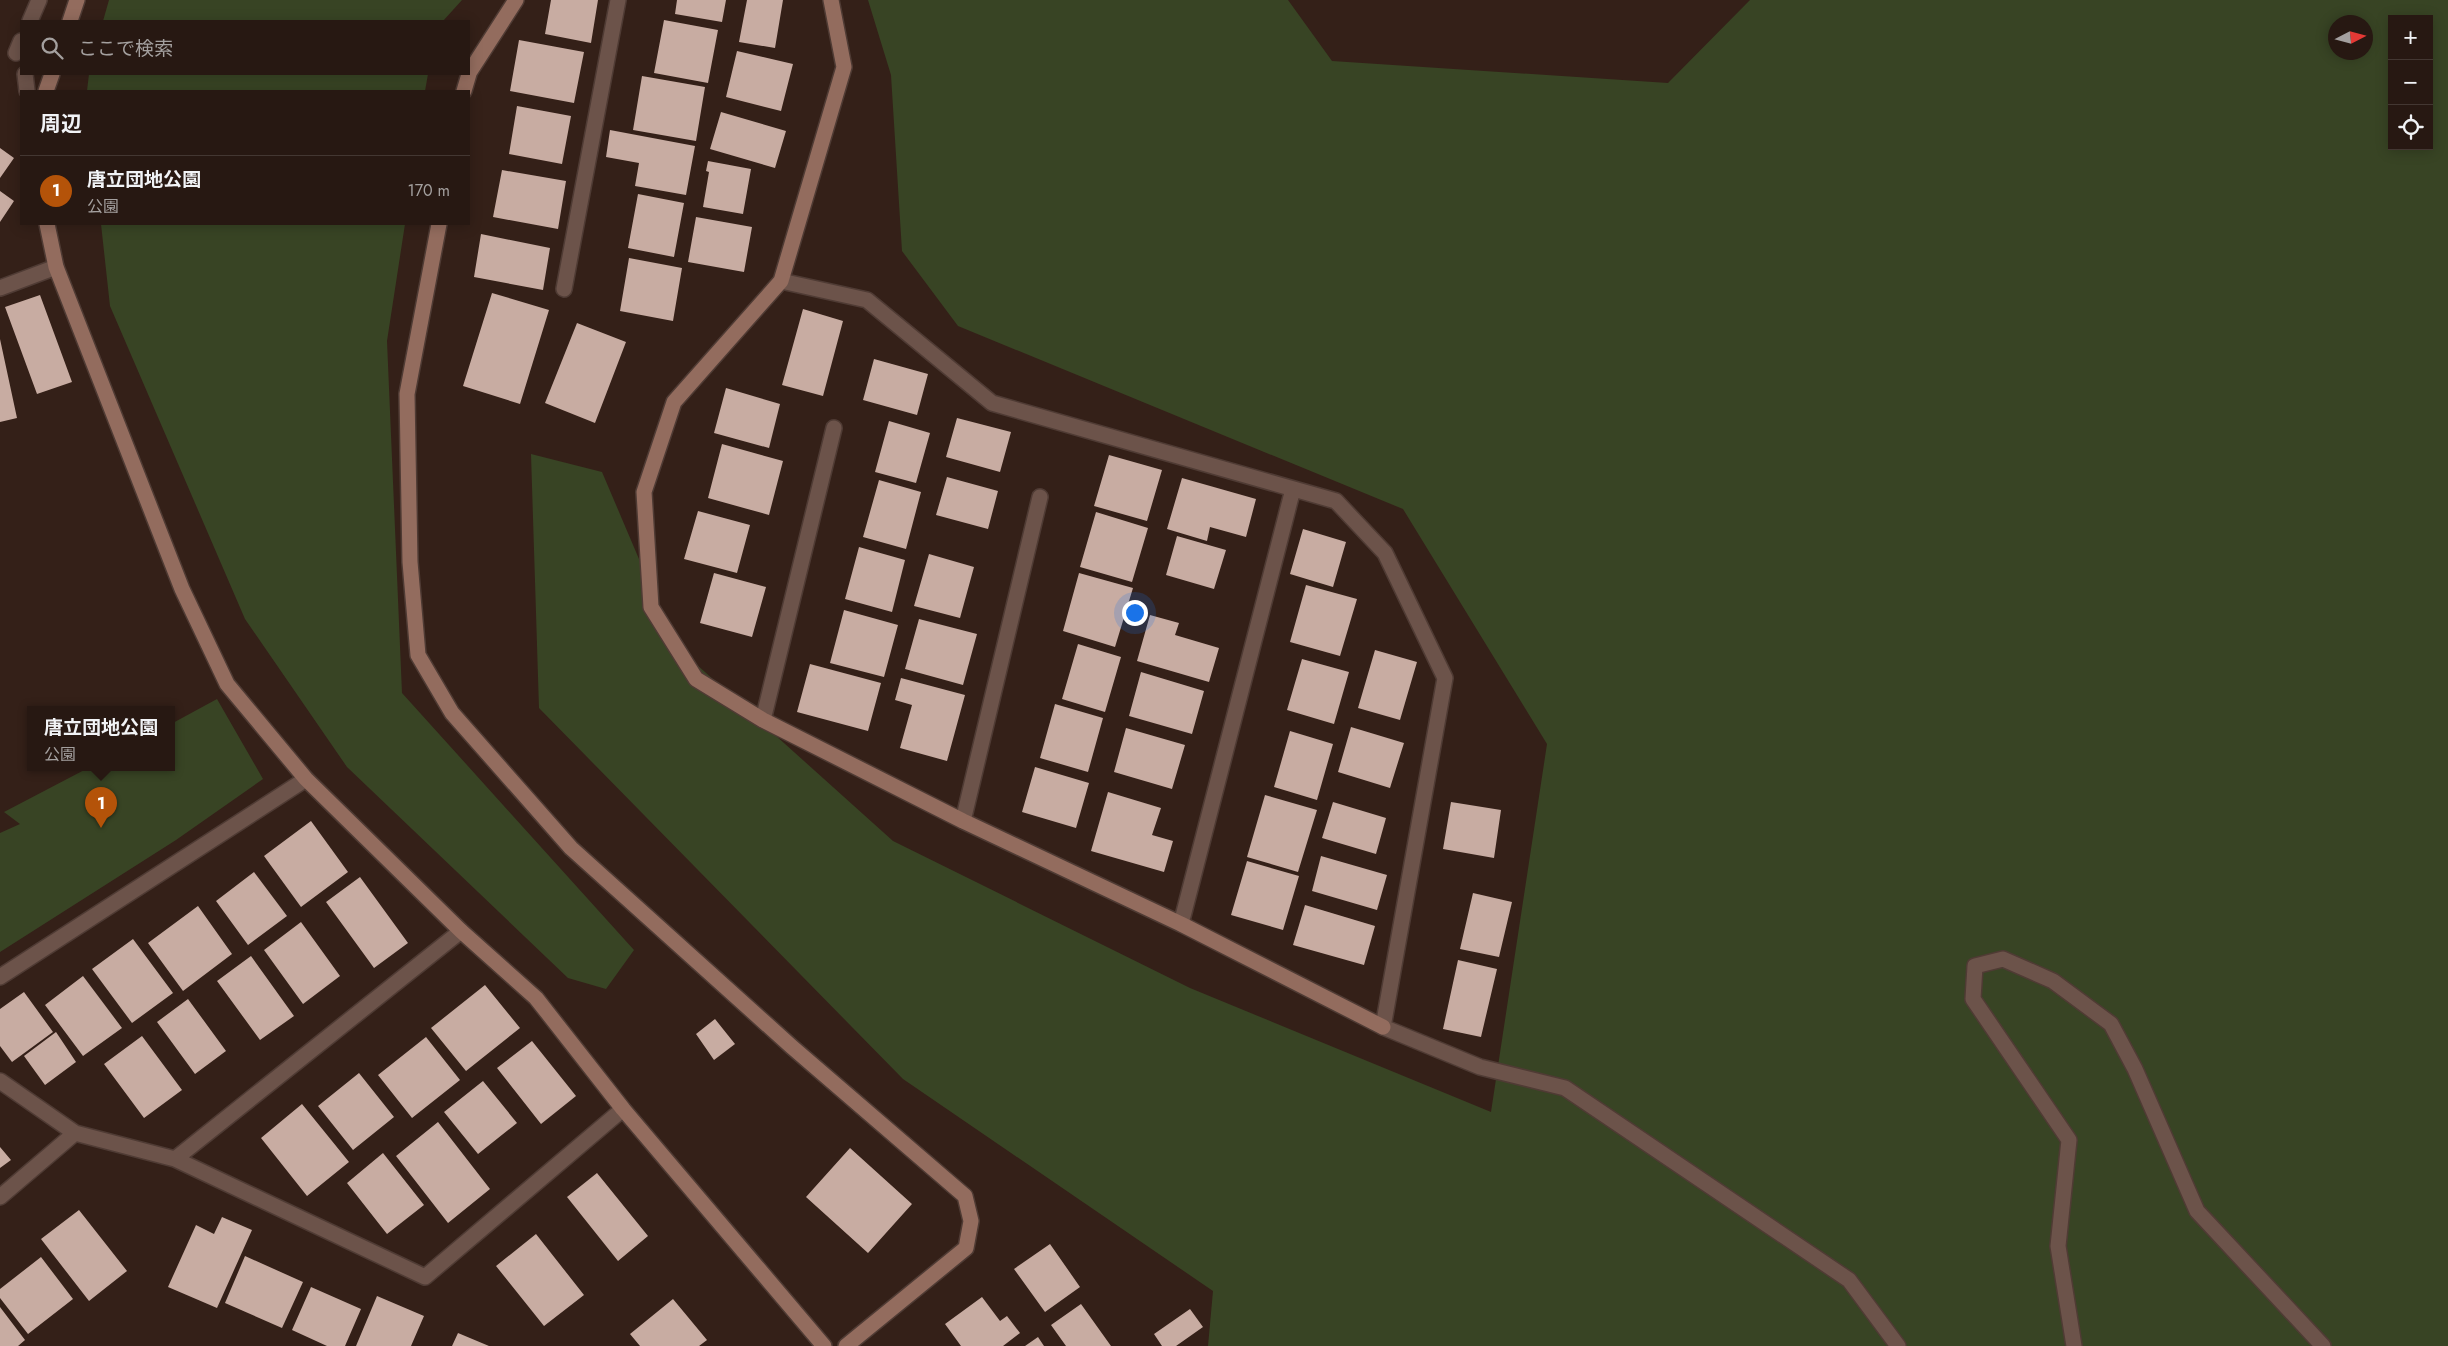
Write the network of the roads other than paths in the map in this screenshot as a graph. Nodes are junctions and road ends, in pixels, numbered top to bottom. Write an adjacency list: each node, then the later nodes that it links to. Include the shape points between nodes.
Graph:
1 (39, 0): 6 (street)
2 (77, 0): 7 (street)
3 (516, 0): 8 (street)
4 (618, 0): 20 (street)
5 (831, 0): 18 (street, via 844,67)
6 (30, 20)
7 (70, 20)
8 (470, 72)
9 (25, 75): 12 (street)
10 (52, 75): 13 (street)
11 (469, 75): 14 (street)
12 (27, 90)
13 (46, 90)
14 (464, 90)
15 (47, 225): 17 (street)
16 (439, 225): 37 (street, via 407,394 410,562 418,655 452,713 571,848 792,1047 965,1196 971,1221 966,1248)
17 (56, 268): 19 (street); 25 (street, via 182,588 227,684)
18 (781, 281): 22 (street, via 867,300 992,403); 24 (street, via 674,402 644,492 651,607 696,679)
19 (0, 288)
20 (564, 289)
21 (834, 428): 24 (street)
22 (1293, 489): 27 (street); 30 (street, via 1336,502 1385,553 1445,678)
23 (1040, 497): 26 (street)
24 (763, 720): 26 (street)
25 (306, 780): 28 (street); 29 (street)
26 (963, 821): 27 (street)
27 (1180, 924): 30 (street)
28 (461, 931): 32 (street, via 536,998); 34 (street)
29 (0, 977)
30 (1383, 1027): 38 (street, via 1480,1067 1565,1088 1849,1280)
31 (0, 1081): 33 (street)
32 (623, 1109): 34 (street, via 425,1277); 36 (street)
33 (75, 1133): 34 (street); 35 (street)
34 (176, 1159)
35 (0, 1197)
36 (824, 1346)
37 (846, 1346)
38 (1898, 1346)
39 (2074, 1346): 40 (street, via 2058,1246 2069,1140 1973,999 1975,966 2003,959 2053,981 2111,1024 2135,1068 2197,1211)
40 (2323, 1346)

